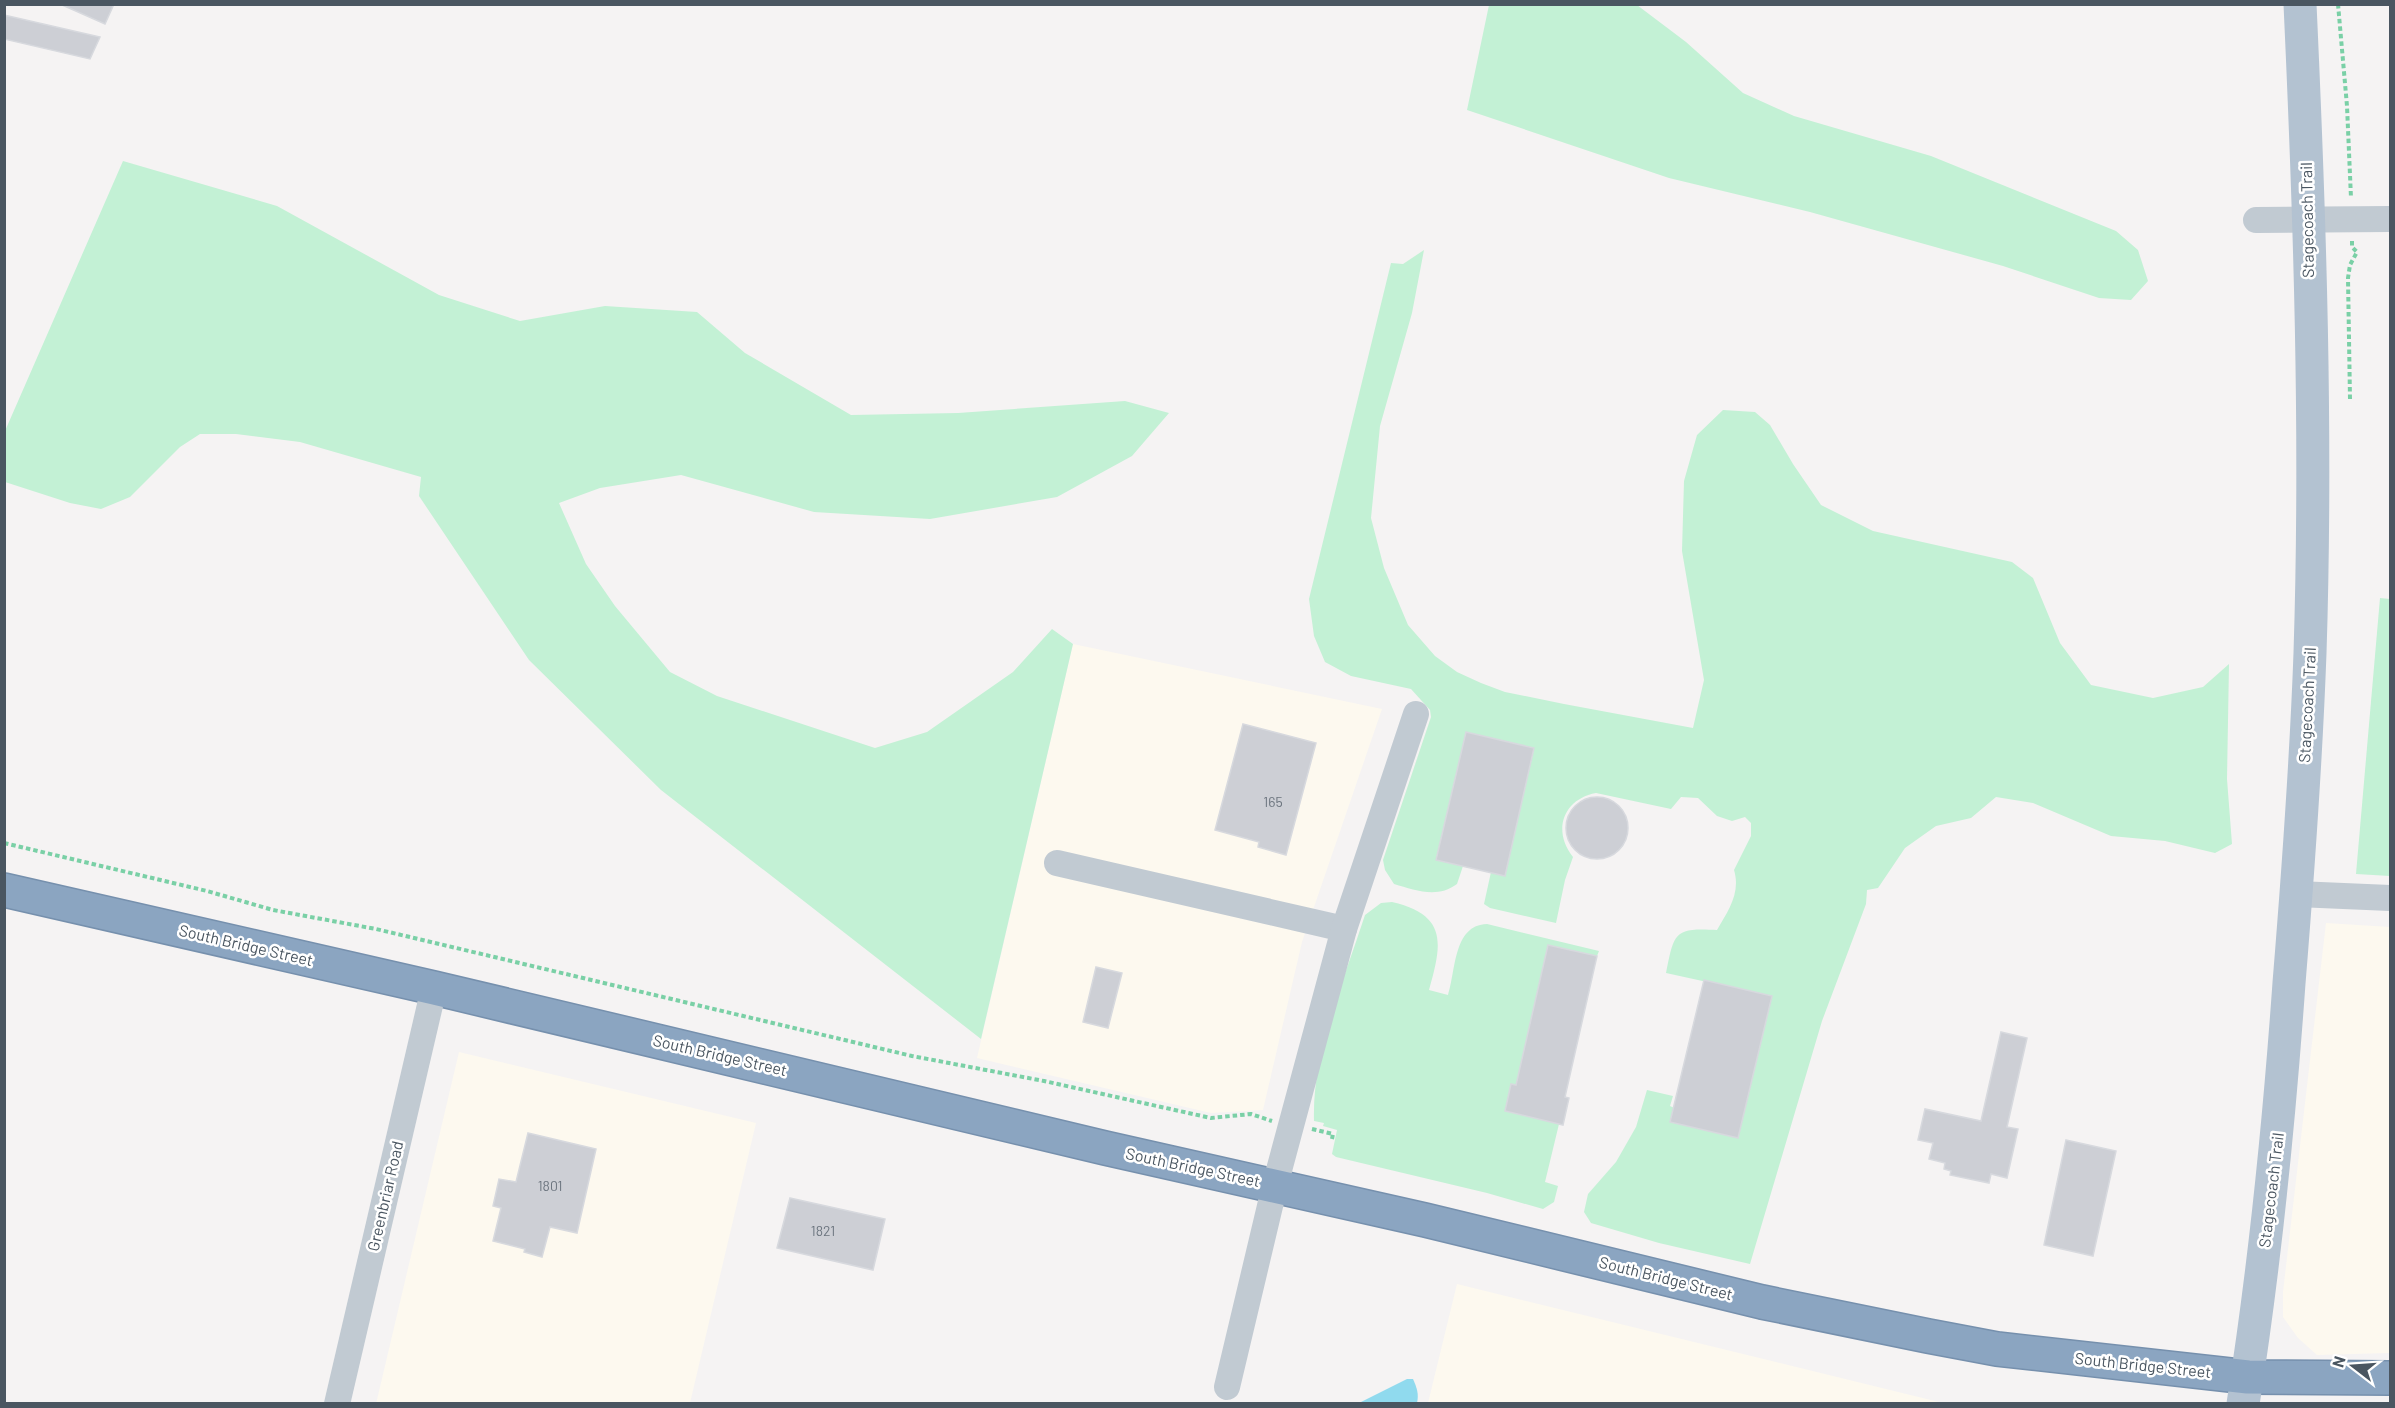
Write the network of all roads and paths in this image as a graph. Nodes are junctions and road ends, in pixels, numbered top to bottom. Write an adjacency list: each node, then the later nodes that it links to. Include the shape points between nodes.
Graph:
1 (2300, 4): 4 (main road, Stagecoach Trail)
2 (2338, 4): 3 (path)
3 (2351, 193)
4 (2307, 219): 5 (street); 6 (street); 13 (main road, Stagecoach Trail, via 2312,440 2310,650)
5 (2391, 219)
6 (2256, 220)
7 (2352, 247): 8 (path, via 2357,252 2348,278)
8 (2350, 399)
9 (1416, 714): 15 (street)
10 (4, 843): 17 (path, via 273,910 376,929 912,1056 1212,1118 1251,1114)
11 (1057, 862): 15 (street)
12 (4, 890): 16 (highway, South Bridge Street)
13 (2297, 894): 14 (street); 23 (main road, Stagecoach Trail, via 2282,1088)
14 (2391, 898)
15 (1344, 929): 20 (street)
16 (434, 988): 20 (highway, South Bridge Street); 24 (street, Greenbriar Road)
17 (1268, 1119)
18 (1317, 1130): 19 (path, via 1333,1134)
19 (1332, 1139)
20 (1275, 1185): 22 (street); 23 (highway, South Bridge Street, via 1762,1302 1997,1349)
21 (2391, 1378): 23 (highway, South Bridge Street)
22 (1227, 1387)
23 (2246, 1390)
24 (337, 1404)

